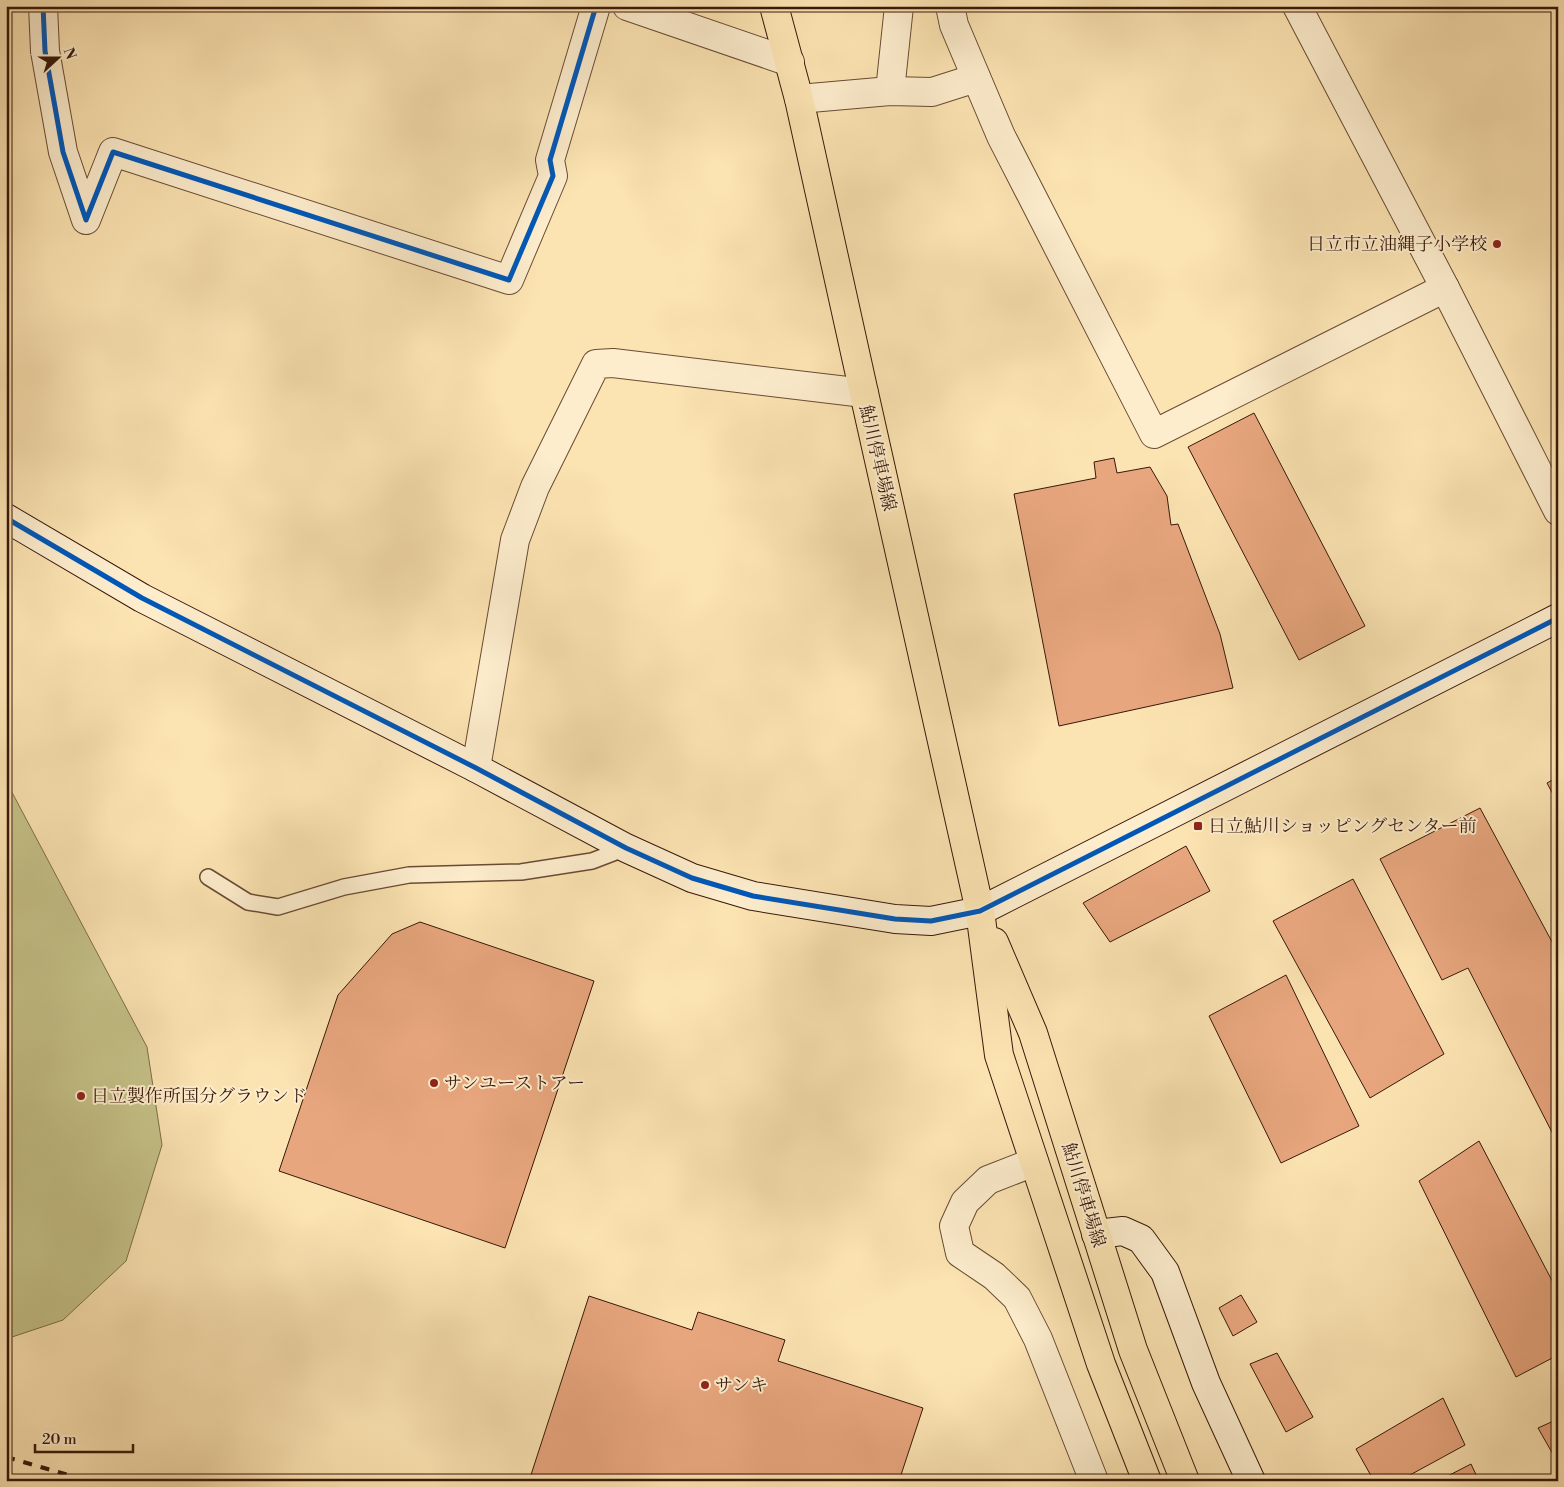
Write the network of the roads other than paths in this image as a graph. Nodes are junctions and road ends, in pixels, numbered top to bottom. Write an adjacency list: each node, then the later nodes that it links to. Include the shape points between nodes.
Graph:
1 (43, 6): 2 (street, via 45,51 63,152 86,220 113,152 509,280 553,176 550,160)
2 (596, 6)
3 (626, 6): 8 (street)
4 (774, 6): 8 (main road, 鮎川停車場線)
5 (899, 6): 10 (street)
6 (950, 6): 9 (street, via 954,25)
7 (1297, 6): 12 (street)
8 (790, 62): 11 (main road, 鮎川停車場線)
9 (976, 78): 10 (street, via 932,92); 12 (street, via 1001,136 1154,434)
10 (890, 91): 11 (street)
11 (799, 99): 13 (main road, 鮎川停車場線)
12 (1445, 288): 14 (street)
13 (864, 393): 17 (street, via 596,364 535,487 515,540); 20 (main road, 鮎川停車場線)
14 (1558, 511)
15 (6, 518): 17 (street, via 142,598)
16 (1558, 618): 20 (street)
17 (476, 768): 18 (street)
18 (626, 848): 19 (lane, via 592,861 521,872 409,874 344,887 278,907 248,902); 20 (street, via 692,878 752,896 895,919 930,920)
19 (208, 877)
20 (980, 911): 21 (main road, 鮎川停車場線, via 1000,1055); 22 (main road, 鮎川停車場線, via 1033,1033)
21 (1034, 1162): 23 (street, via 988,1180 965,1202 954,1226 960,1253 994,1276 1018,1298 1038,1339); 24 (main road, 鮎川停車場線, via 1101,1364)
22 (1096, 1234): 25 (main road, 鮎川停車場線, via 1133,1350); 26 (street, via 1123,1231 1141,1239 1165,1272 1206,1383)
23 (1094, 1481)
24 (1146, 1481)
25 (1185, 1481)
26 (1252, 1481)

